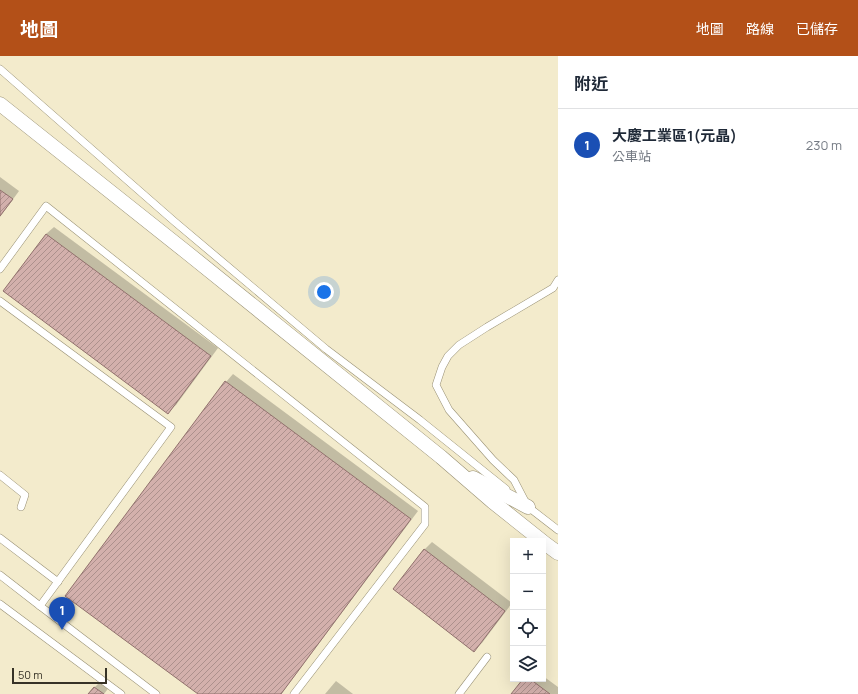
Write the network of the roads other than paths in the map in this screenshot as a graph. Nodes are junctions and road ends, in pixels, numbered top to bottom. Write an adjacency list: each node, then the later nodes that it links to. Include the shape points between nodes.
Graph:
1 (0, 69): 9 (lane, via 175,222 326,349)
2 (0, 104): 6 (street)
3 (0, 269): 23 (lane, via 46,206 425,507 425,524)
4 (558, 280): 9 (lane, via 553,288 459,344 448,356 436,385 449,410 514,480)
5 (0, 301): 16 (lane, via 171,427)
6 (441, 457): 9 (street, via 470,476); 12 (street)
7 (0, 475): 8 (lane, via 25,495)
8 (21, 507)
9 (528, 507): 10 (lane)
10 (558, 530)
11 (0, 538): 16 (lane)
12 (538, 538)
13 (546, 544): 14 (street)
14 (558, 553)
15 (0, 575): 18 (lane)
16 (58, 582): 18 (lane)
17 (0, 604): 21 (lane)
18 (40, 606): 22 (lane)
19 (487, 657): 20 (lane)
20 (462, 693)
21 (121, 694)
22 (156, 694)
23 (294, 694)

